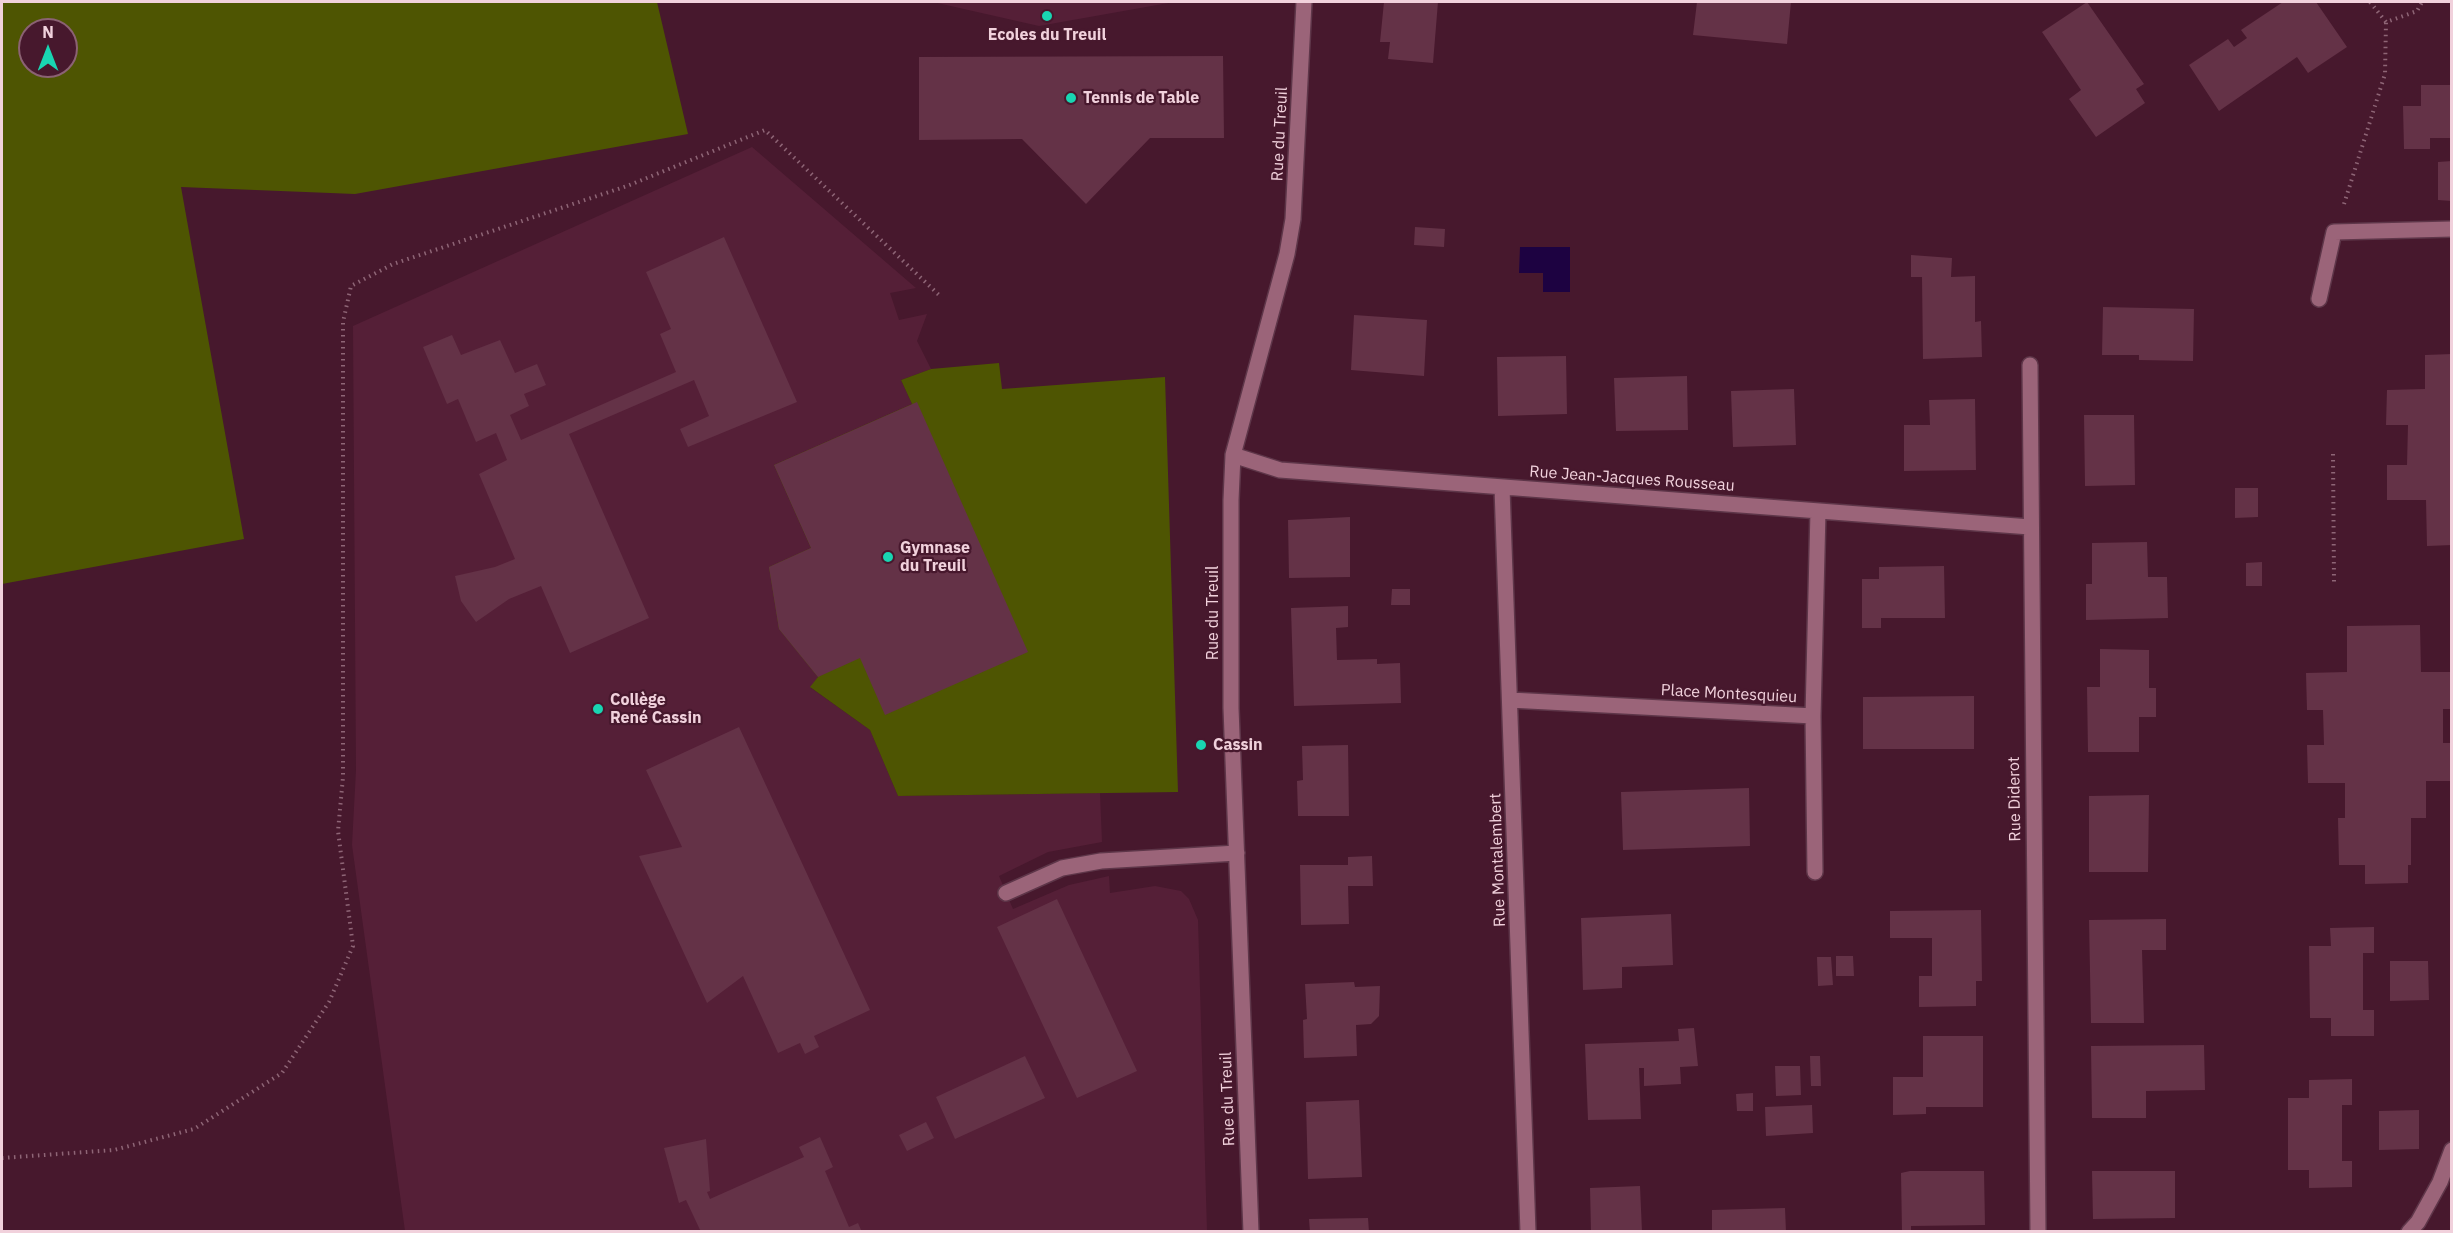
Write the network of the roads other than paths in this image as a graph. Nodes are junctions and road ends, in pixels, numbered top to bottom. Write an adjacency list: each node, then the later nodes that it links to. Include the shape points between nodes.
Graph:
1 (1304, 2): 5 (street, Rue du Treuil, via 1293,219)
2 (2451, 229): 3 (street, via 2334,232)
3 (2319, 299)
4 (2030, 365): 8 (street, Rue Diderot)
5 (1233, 455): 6 (street, Rue Jean-Jacques Rousseau, via 1280,470); 11 (street, Rue du Treuil, via 1231,708)
6 (1502, 488): 7 (street, Rue Jean-Jacques Rousseau); 9 (street, Rue Montalembert)
7 (1818, 511): 8 (street, Rue Jean-Jacques Rousseau); 10 (street, Place Montesquieu)
8 (2030, 527): 17 (street, Rue Diderot)
9 (1510, 700): 10 (street, Place Montesquieu); 16 (street, Rue Montalembert)
10 (1813, 716): 12 (street)
11 (1237, 853): 13 (street, via 1101,861 1062,868); 15 (street, Rue du Treuil)
12 (1815, 872)
13 (1005, 893)
14 (2451, 1150): 18 (street, via 2440,1182)
15 (1251, 1232)
16 (1528, 1232)
17 (2038, 1232)
18 (2409, 1232)

